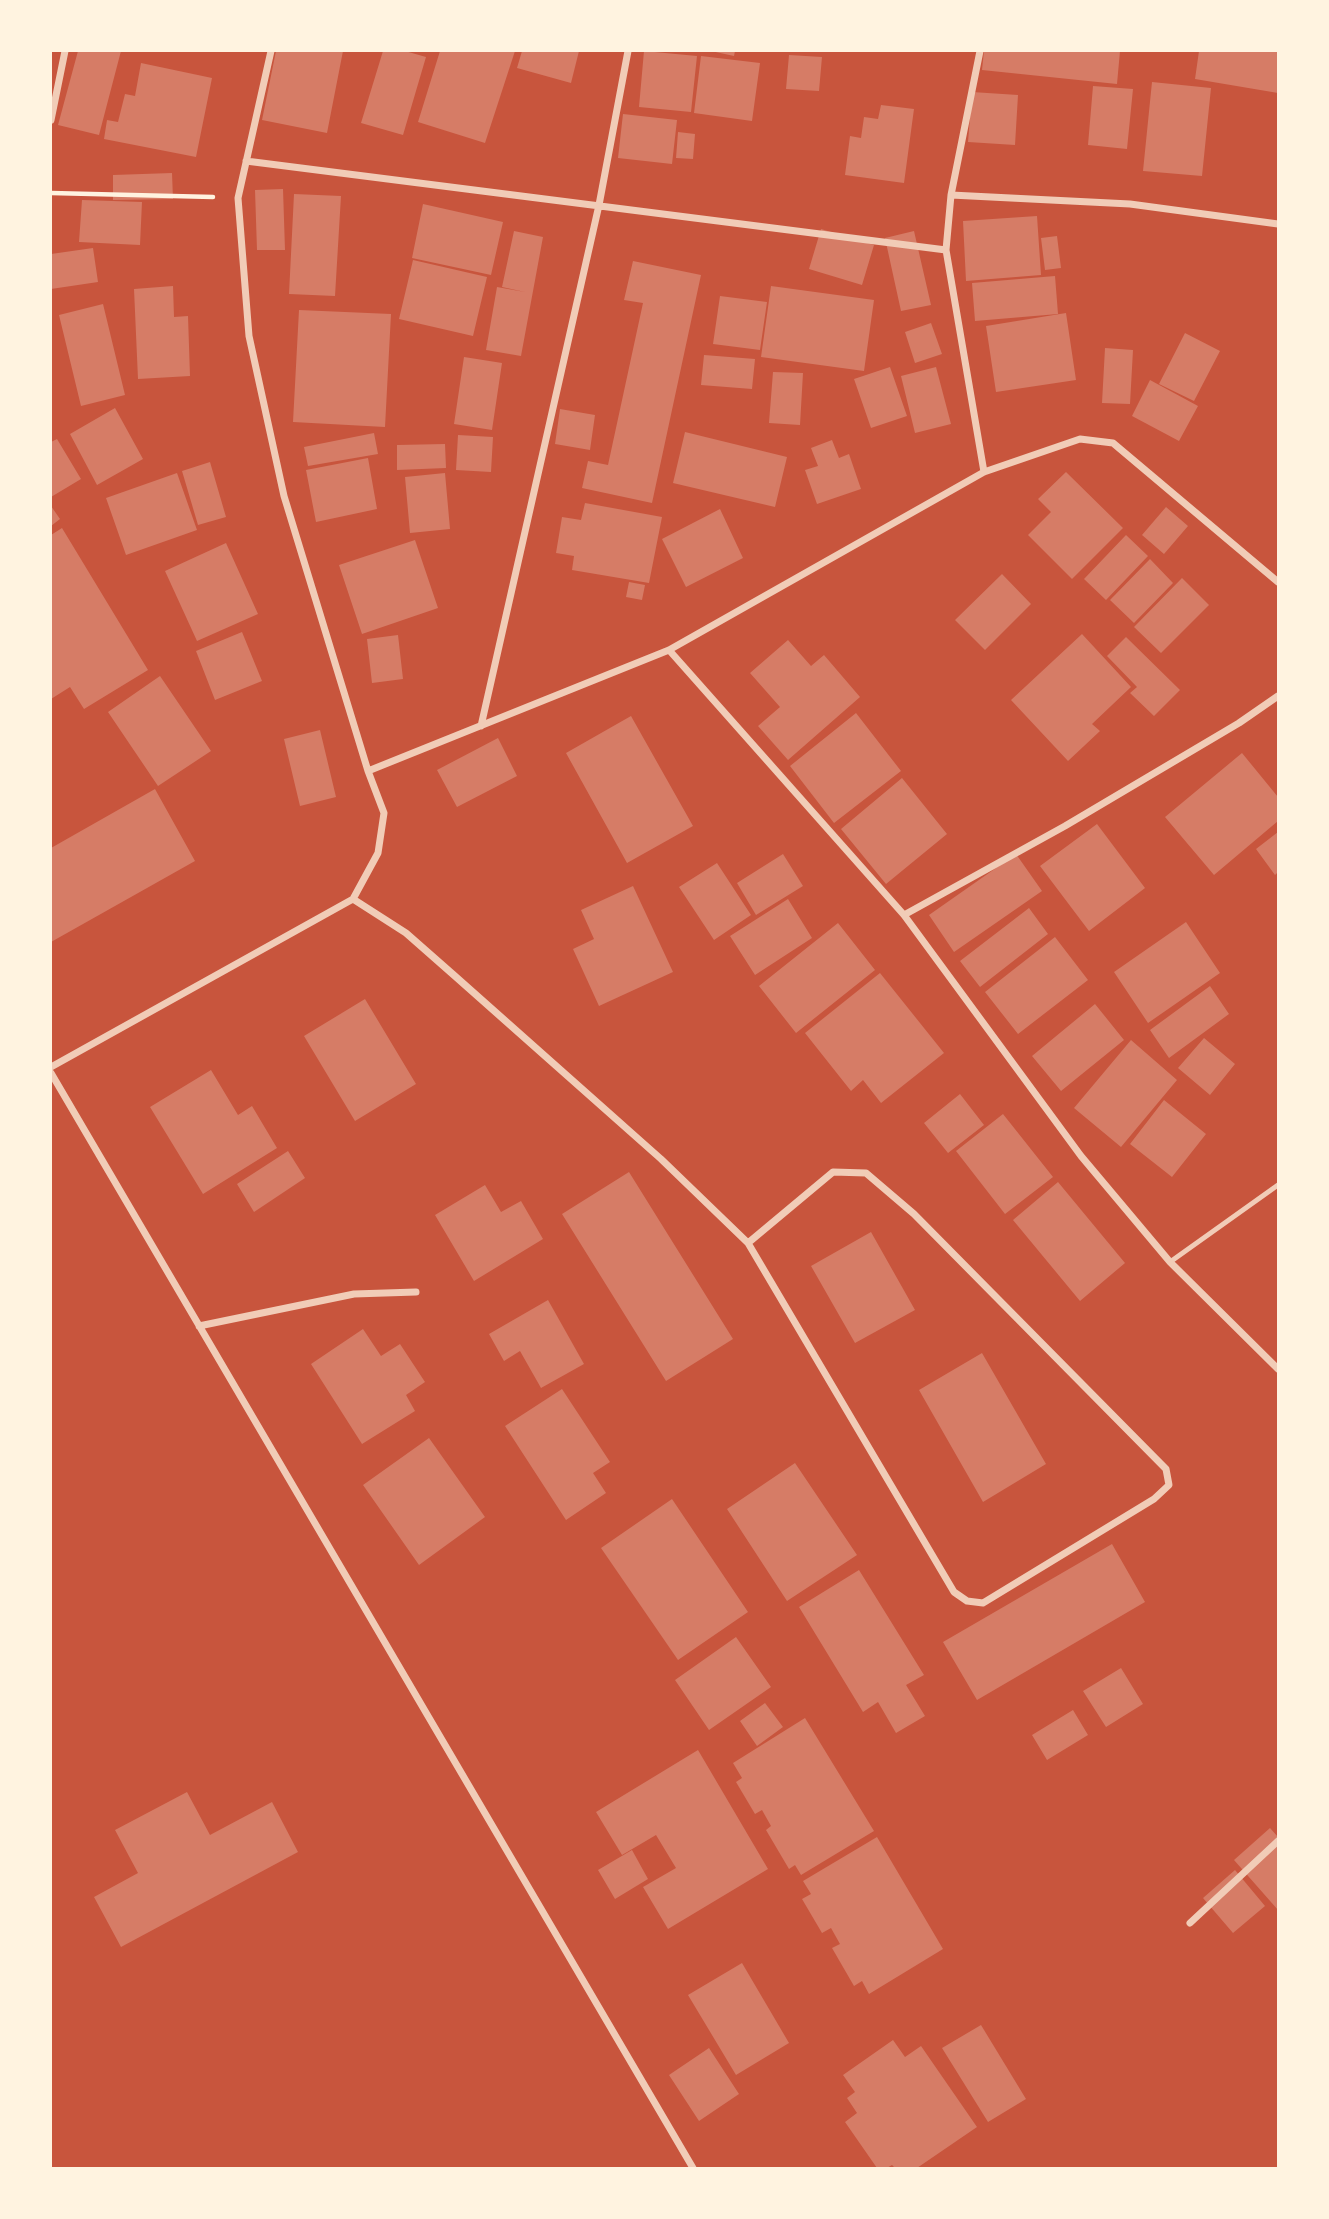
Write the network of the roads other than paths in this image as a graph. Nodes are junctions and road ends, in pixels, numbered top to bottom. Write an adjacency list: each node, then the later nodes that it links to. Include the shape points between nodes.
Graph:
1 (65, 51): 5 (street)
2 (271, 51): 6 (street)
3 (628, 51): 8 (street)
4 (980, 51): 7 (street)
5 (51, 120)
6 (246, 160): 8 (street); 16 (street, via 238,198 249,336 284,496)
7 (951, 195): 9 (street, via 1130,204); 10 (street)
8 (599, 205): 10 (street); 15 (street)
9 (1278, 224)
10 (946, 250): 11 (street)
11 (984, 472): 12 (street, via 1080,439 1113,443); 13 (street)
12 (1278, 582)
13 (669, 650): 15 (street); 18 (street)
14 (1278, 696): 18 (street, via 1065,826)
15 (481, 726): 16 (street)
16 (368, 771): 17 (street, via 384,813 379,853)
17 (353, 899): 19 (street); 22 (street, via 406,933 661,1159)
18 (904, 915): 23 (street, via 1081,1156)
19 (51, 1067)
20 (51, 1073): 25 (street)
21 (1278, 1185): 23 (lane)
22 (748, 1243): 22 (street, via 954,1592 967,1601 983,1603 1154,1499 1169,1485 1166,1469 914,1214 866,1173 833,1172)
23 (1170, 1262): 26 (street)
24 (416, 1292): 25 (street, via 354,1294)
25 (199, 1326): 29 (street)
26 (1278, 1369)
27 (1278, 1840): 28 (street)
28 (1190, 1923)
29 (692, 2168)

